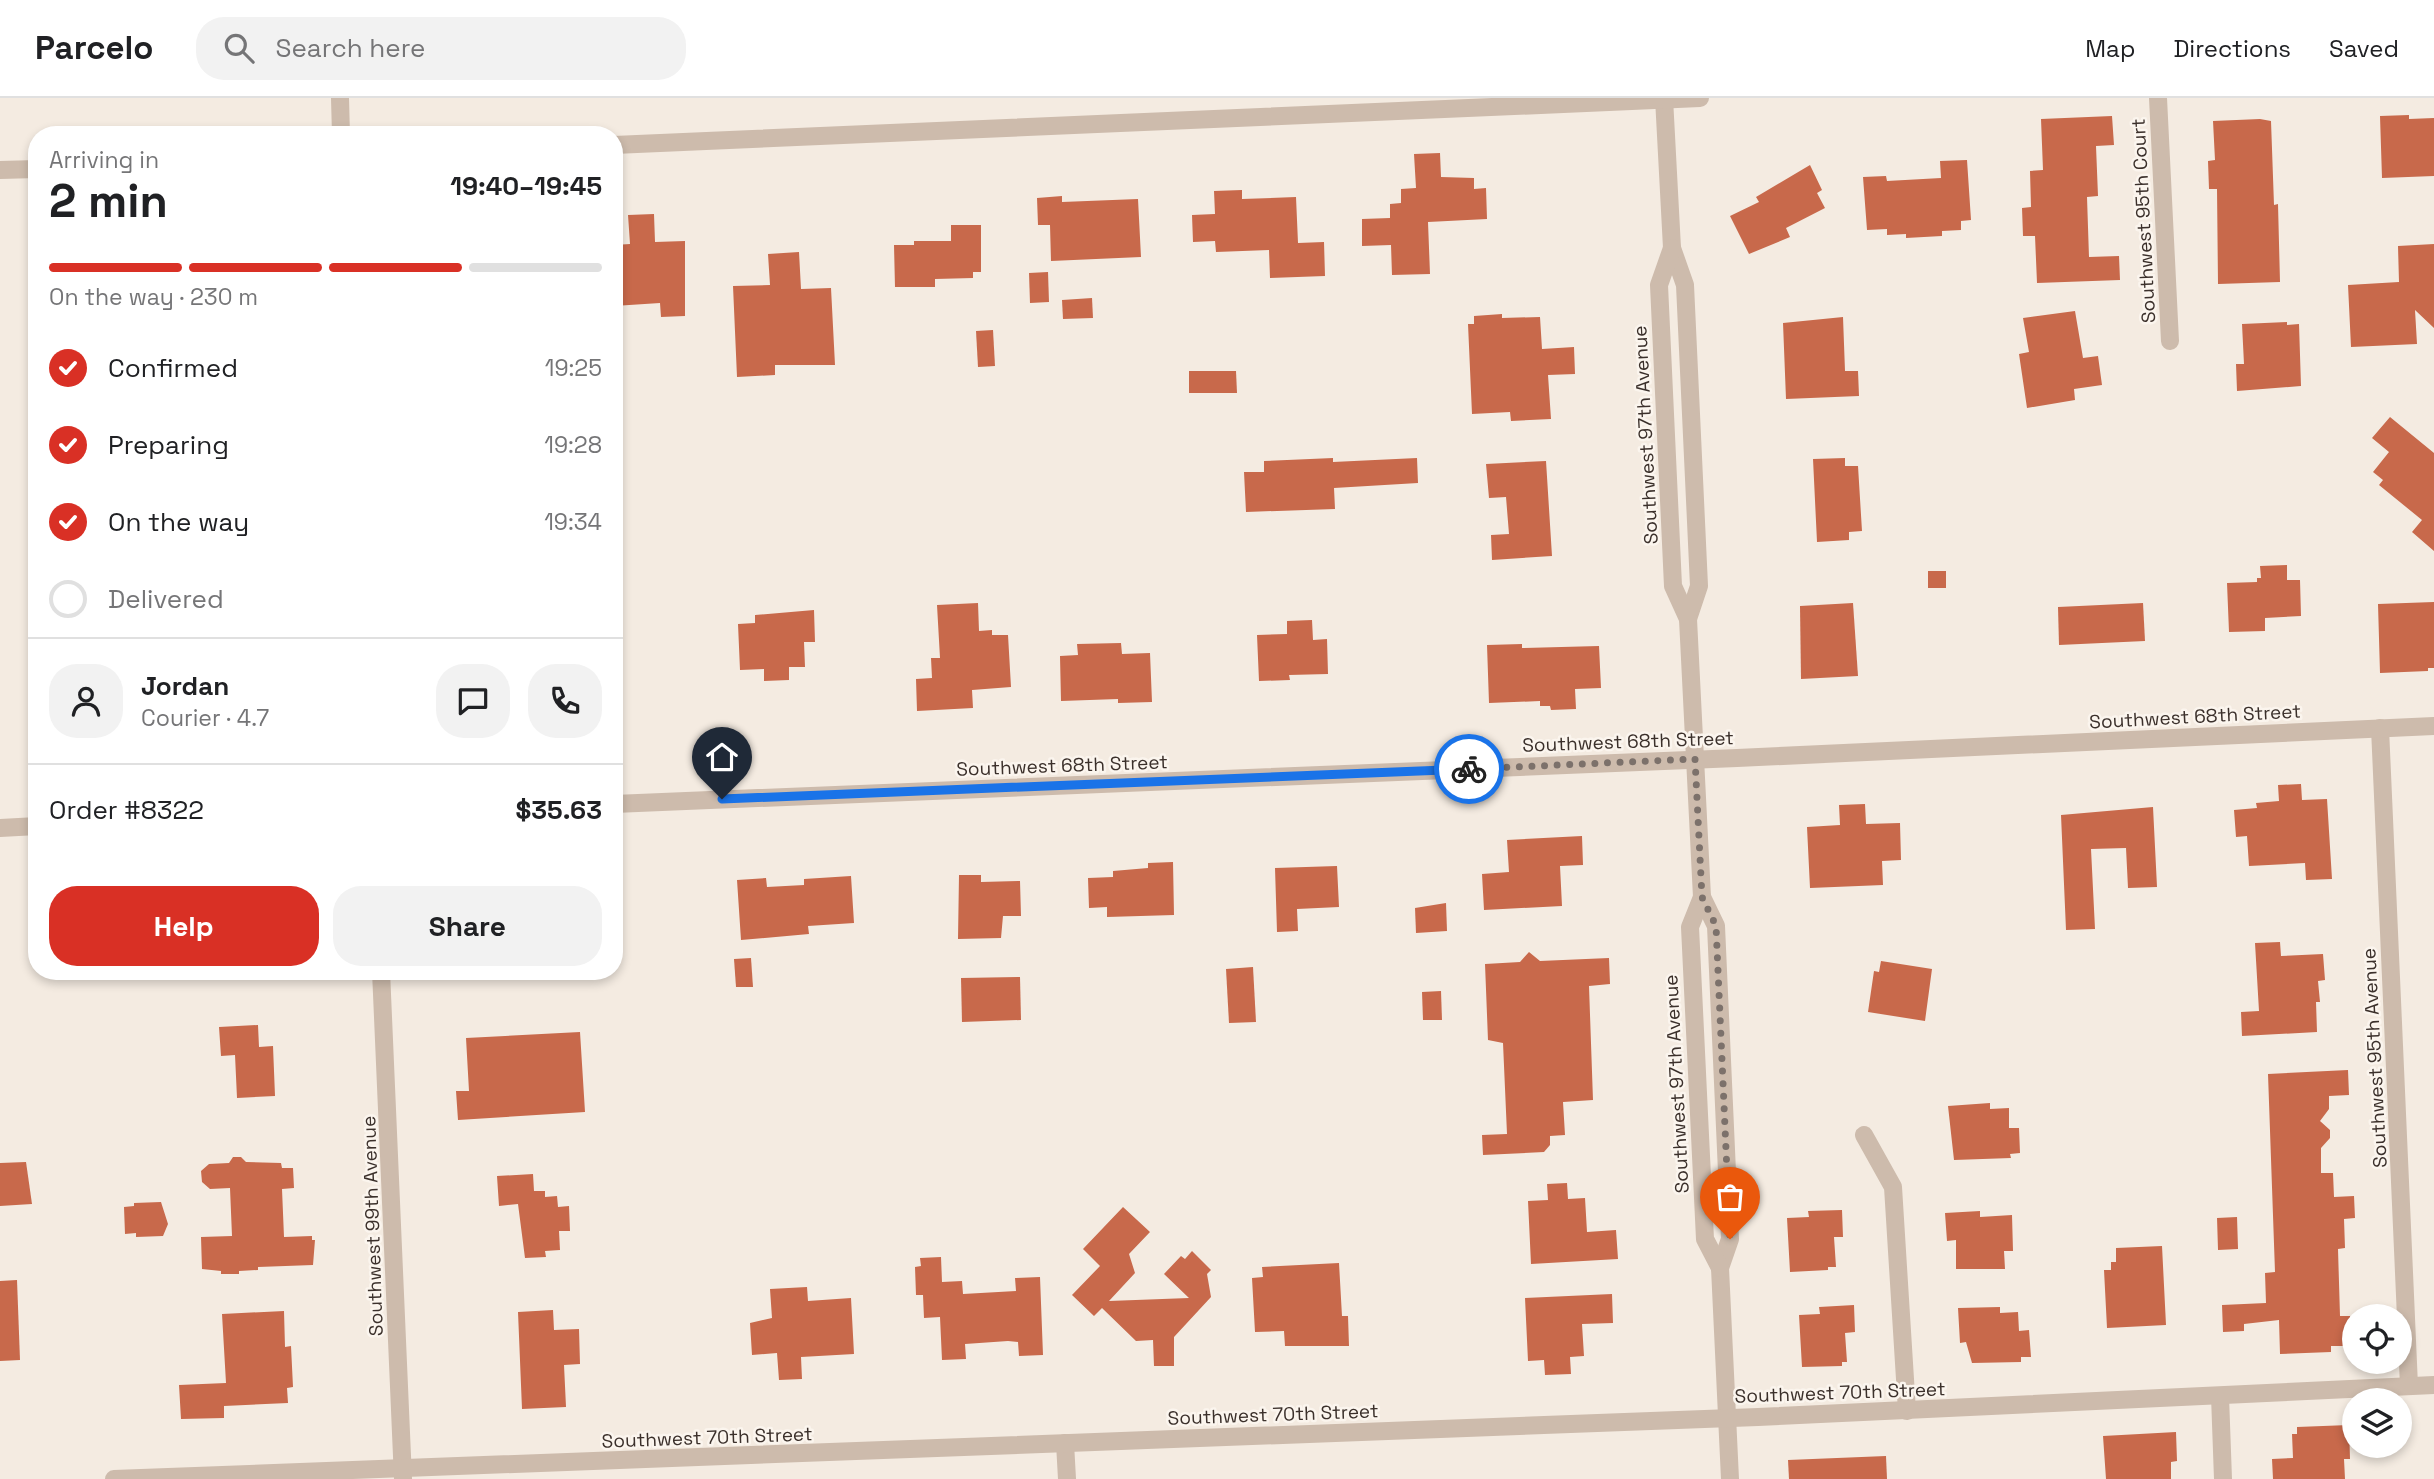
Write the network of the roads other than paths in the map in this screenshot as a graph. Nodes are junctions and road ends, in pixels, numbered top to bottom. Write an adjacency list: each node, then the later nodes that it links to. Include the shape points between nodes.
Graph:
1 (340, 98): 5 (street)
2 (1700, 98): 4 (street)
3 (2158, 98): 10 (street, Southwest 95th Court)
4 (1664, 99): 6 (street); 9 (street, Southwest 97th Avenue)
5 (341, 126)
6 (623, 145)
7 (28, 169): 8 (street)
8 (0, 170)
9 (1671, 248): 11 (street, Southwest 97th Avenue, via 1685,285 1699,586); 11 (street, Southwest 97th Avenue, via 1659,285 1674,586)
10 (2170, 341)
11 (1688, 619): 14 (street, Southwest 97th Avenue)
12 (2434, 726): 13 (street, Southwest 68th Street)
13 (2381, 729): 14 (street, Southwest 68th Street); 23 (street, Southwest 95th Avenue)
14 (1695, 759): 15 (street, Southwest 68th Street); 18 (street, Southwest 97th Avenue)
15 (623, 804)
16 (28, 826): 17 (street)
17 (0, 828)
18 (1702, 897): 21 (street, Southwest 97th Avenue, via 1716,926 1730,1239); 21 (street, Southwest 97th Avenue, via 1690,927 1705,1239)
19 (381, 980): 28 (street, Southwest 99th Avenue)
20 (1864, 1135): 25 (street, via 1893,1187)
21 (1720, 1268): 26 (street, Southwest 97th Avenue)
22 (2434, 1385): 23 (street, Southwest 70th Street)
23 (2409, 1386): 24 (street, Southwest 70th Street)
24 (2220, 1396): 25 (street, Southwest 70th Street); 32 (street)
25 (1907, 1411): 26 (street, Southwest 70th Street)
26 (1727, 1418): 27 (street, Southwest 70th Street); 31 (street, Southwest 97th Avenue)
27 (1065, 1443): 28 (street, Southwest 70th Street); 30 (street)
28 (403, 1474): 29 (street, Southwest 70th Street)
29 (114, 1479)
30 (1067, 1479)
31 (1730, 1479)
32 (2223, 1479)

